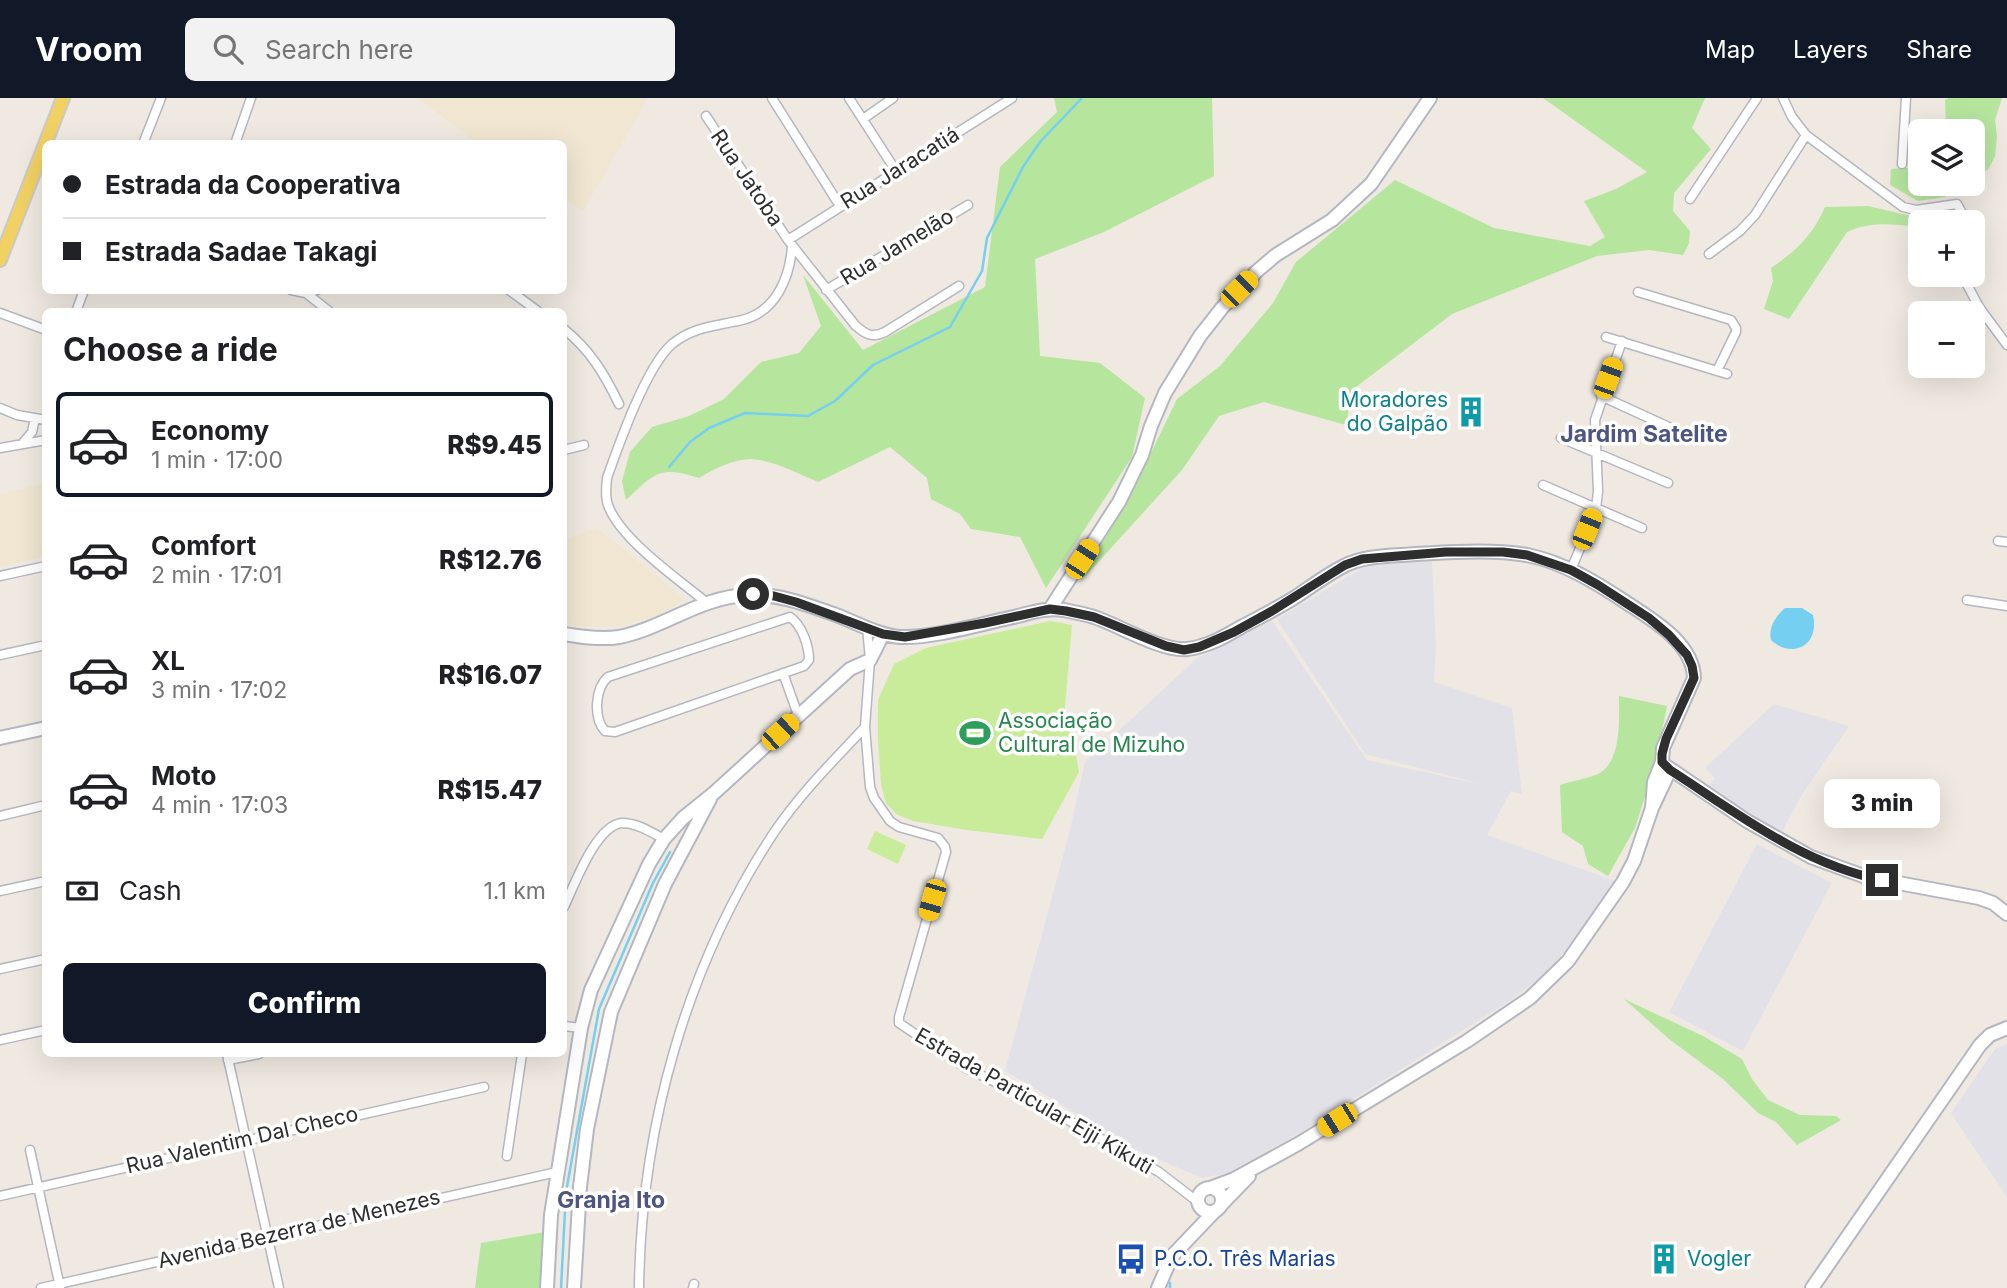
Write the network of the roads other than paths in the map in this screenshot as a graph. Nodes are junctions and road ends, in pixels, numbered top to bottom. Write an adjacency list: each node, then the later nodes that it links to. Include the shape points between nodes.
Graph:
1 (63, 98): 15 (main road)
2 (161, 98): 16 (street)
3 (251, 98): 17 (street)
4 (772, 98): 23 (street)
5 (849, 98): 13 (street)
6 (893, 98): 13 (street)
7 (1012, 98): 20 (street, Rua Jaracatiá)
8 (1430, 98): 67 (street, via 1371,184 1332,220 1257,271 1200,336 1165,393 1119,502)
9 (1757, 98): 21 (street)
10 (1783, 98): 14 (street)
11 (1906, 98): 19 (street)
12 (706, 116): 25 (street, Rua Jatoba)
13 (863, 119): 20 (street)
14 (1806, 135): 24 (street, via 1903,207 1957,204); 26 (street, via 1755,215)
15 (47, 140)
16 (145, 140)
17 (235, 140)
18 (42, 152): 27 (main road)
19 (1902, 164)
20 (896, 171): 23 (street, Rua Jaracatiá)
21 (1690, 199)
22 (968, 205): 30 (street, Rua Jamelão)
23 (840, 206): 25 (street, Rua Jaracatiá)
24 (1960, 210)
25 (790, 243): 30 (street, Rua Jatoba); 65 (street, via 791,264 769,305 740,321 692,331 662,356 607,478 608,505 622,528)
26 (1709, 254)
27 (0, 260)
28 (958, 286): 30 (street, Rua Jatoba, via 877,335 862,331)
29 (1968, 287): 41 (street)
30 (826, 290)
31 (1638, 292): 42 (street, via 1731,320 1736,332)
32 (307, 294): 34 (street)
33 (514, 294): 35 (street)
34 (325, 308)
35 (534, 308)
36 (0, 313): 37 (street)
37 (42, 329)
38 (567, 332): 45 (street, via 592,356)
39 (1606, 337): 40 (street)
40 (1622, 341): 42 (street); 44 (street)
41 (2007, 345)
42 (1717, 371): 43 (street)
43 (1727, 374)
44 (1601, 396): 50 (street); 56 (street, via 1595,421)
45 (619, 404)
46 (0, 408): 47 (street)
47 (35, 419): 48 (street); 52 (street)
48 (42, 420)
49 (1562, 438): 56 (street)
50 (1697, 440)
51 (42, 441): 52 (street)
52 (22, 444): 54 (street)
53 (584, 445): 55 (street)
54 (0, 448)
55 (567, 449)
56 (1597, 453): 57 (street); 59 (street)
57 (1668, 483)
58 (1543, 485): 59 (street)
59 (1596, 509): 60 (street); 62 (street)
60 (1642, 528)
61 (42, 567): 63 (street)
62 (1571, 570): 67 (street, via 1503,552 1362,559 1234,632 1184,650 1094,617); 79 (street, via 1649,618 1687,655 1694,678 1666,739 1662,754)
63 (0, 576)
64 (1967, 600): 66 (street)
65 (706, 602): 68 (street, via 735,595 774,596); 69 (street, via 634,634 615,638)
66 (2007, 606)
67 (1050, 609): 70 (street, via 919,636)
68 (867, 627): 70 (street); 73 (street)
69 (567, 634)
70 (883, 634): 73 (street)
71 (42, 646): 72 (street)
72 (0, 655)
73 (870, 660): 75 (street, via 850,669); 76 (street)
74 (783, 673): 74 (street, via 810,660 798,623 790,617 608,677 598,698 600,724 615,732); 75 (street)
75 (798, 715): 80 (street)
76 (865, 727): 107 (street, Estrada Particular Eiji Kikuti, via 870,787 880,810 898,827 942,842 946,852 899,1023 966,1068 1035,1101 1159,1172); 116 (street, via 776,829 695,985 651,1147)
77 (42, 729): 78 (street)
78 (0, 738)
79 (1666, 766): 88 (street, via 1747,821 1811,857 1866,877 1979,898); 102 (street, via 1634,861 1568,961 1530,998 1467,1041)
80 (714, 793): 83 (street); 84 (street)
81 (42, 806): 82 (street)
82 (0, 816)
83 (664, 839): 84 (street, via 678,844); 87 (street, via 628,824 609,828 598,839); 92 (street, via 603,963)
84 (679, 855): 115 (street, via 626,973 605,1034 587,1129)
85 (42, 882): 86 (street)
86 (0, 891)
87 (567, 901)
88 (2007, 914)
89 (42, 960): 90 (street)
90 (0, 970)
91 (567, 1026): 92 (street)
92 (581, 1028): 103 (street)
93 (2007, 1028): 118 (street, via 1980,1045)
94 (42, 1031): 95 (street)
95 (0, 1040)
96 (228, 1057): 99 (street)
97 (522, 1057): 101 (street)
98 (484, 1087): 99 (street, Rua Valentim Dal Checo)
99 (247, 1139): 104 (street, Rua Valentim Dal Checo); 110 (street)
100 (30, 1150): 104 (street)
101 (508, 1156)
102 (1262, 1164): 105 (street); 108 (street)
103 (557, 1172): 110 (street, Avenida Bezerra de Menezes); 114 (street)
104 (37, 1186): 106 (street, Rua Valentim Dal Checo); 111 (street)
105 (1210, 1188): 107 (street, via 1201,1192); 108 (street, via 1220,1194)
106 (0, 1196)
107 (1199, 1205): 108 (street, via 1205,1211); 109 (street)
108 (1218, 1208): 109 (street)
109 (1197, 1228): 117 (street, via 1172,1256)
110 (268, 1237): 111 (street, Avenida Bezerra de Menezes); 113 (street)
111 (60, 1286): 112 (street, Avenida Bezerra de Menezes)
112 (41, 1288)
113 (279, 1288)
114 (547, 1288)
115 (574, 1288)
116 (639, 1288)
117 (1158, 1288)
118 (1812, 1288)

